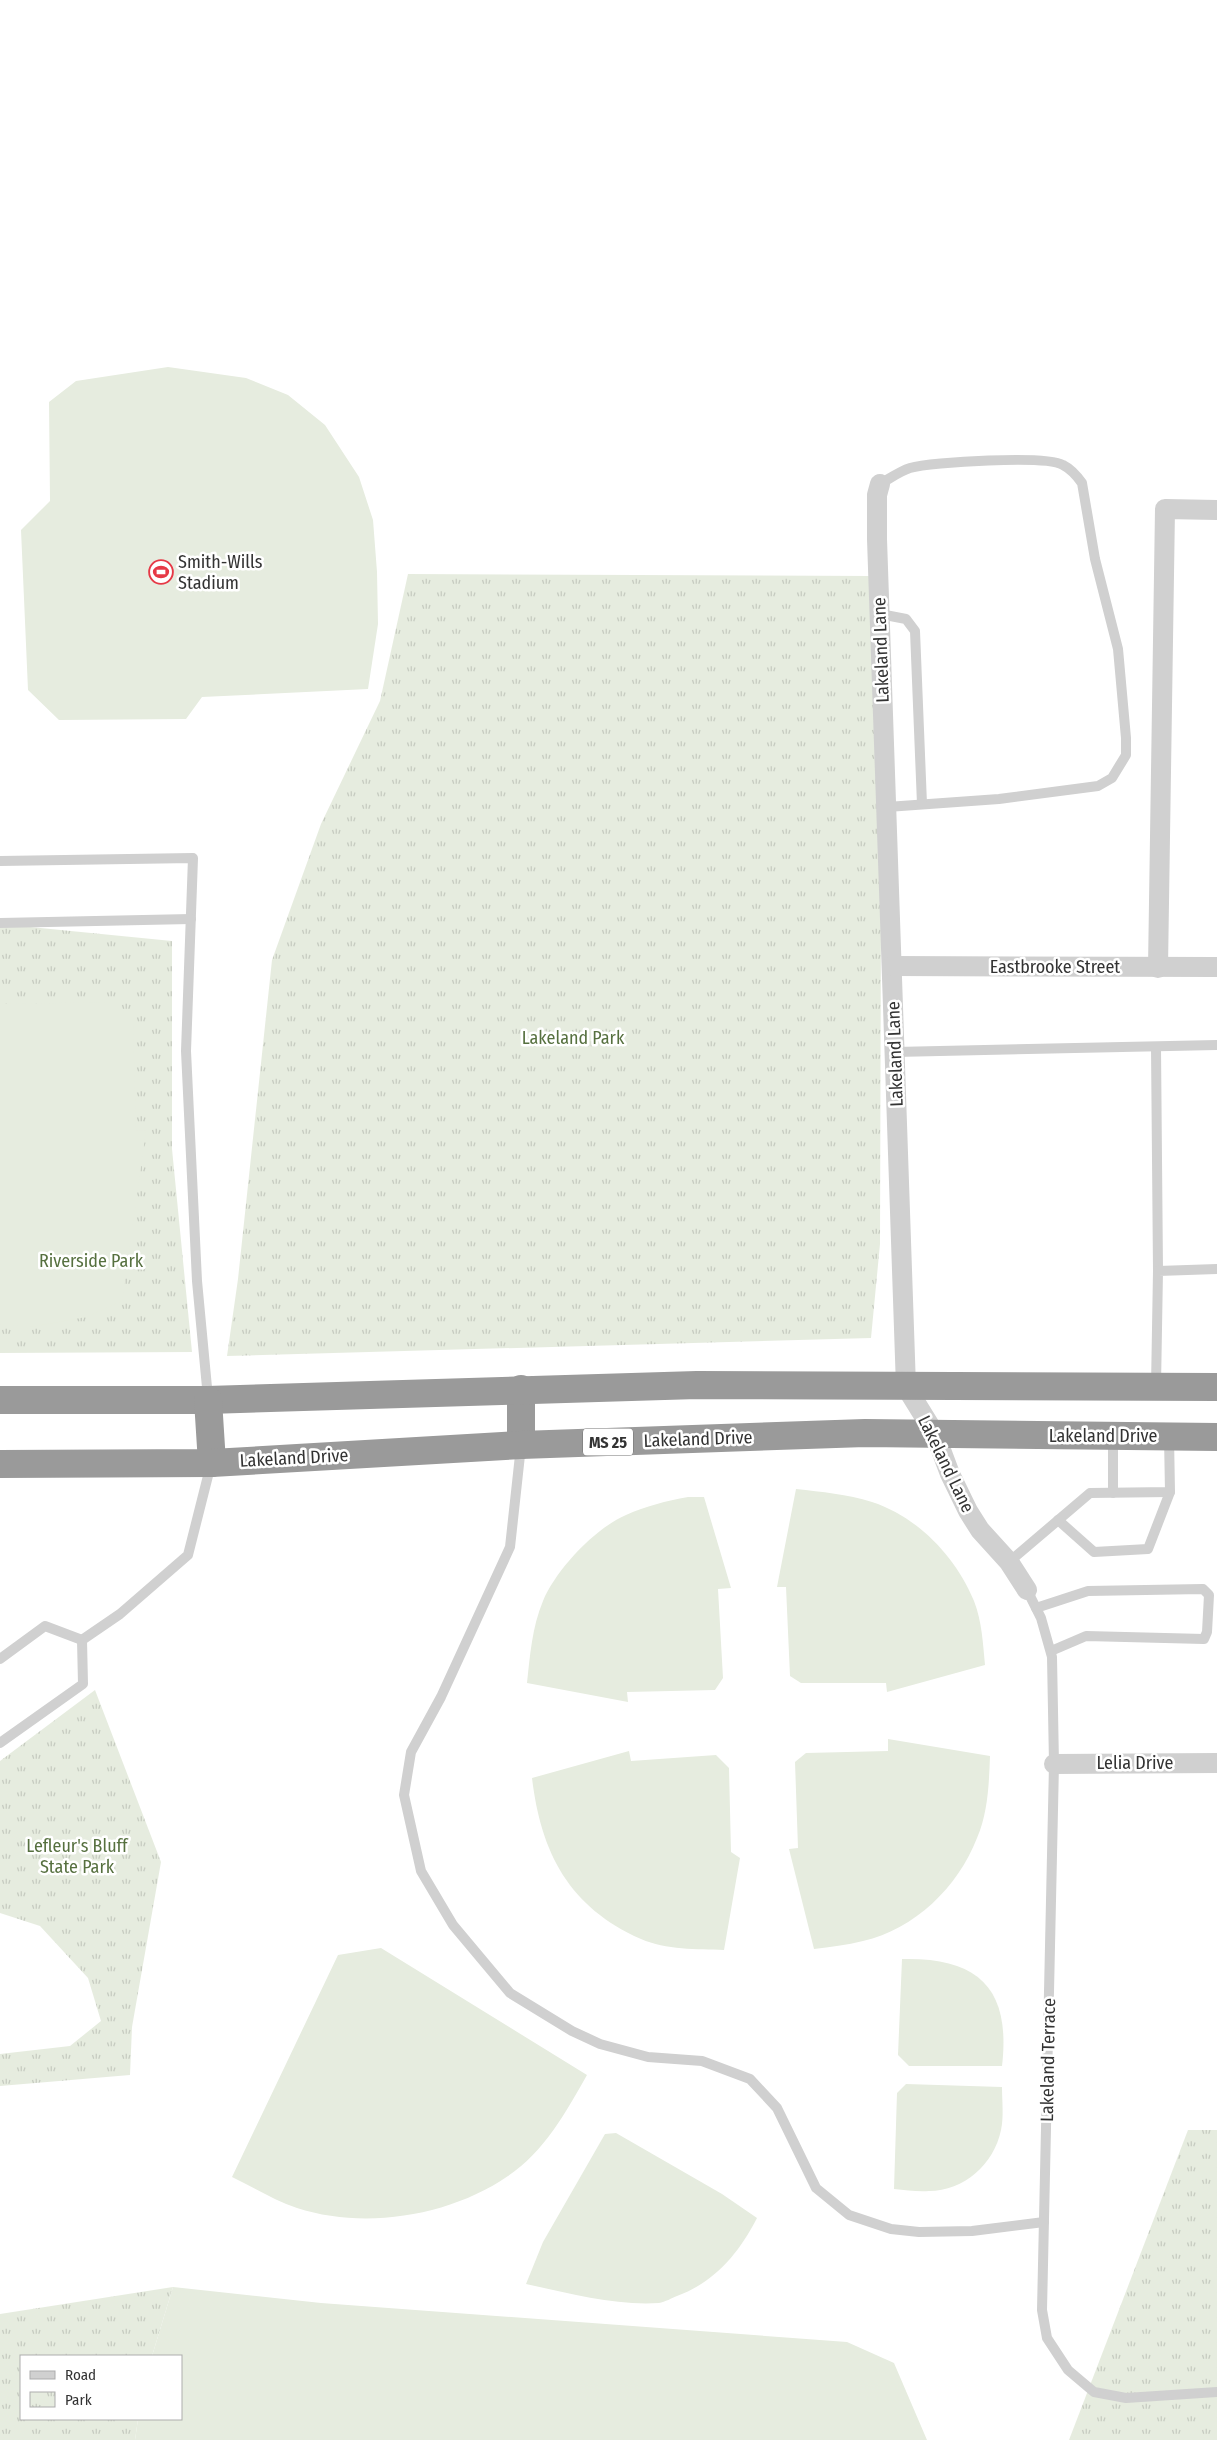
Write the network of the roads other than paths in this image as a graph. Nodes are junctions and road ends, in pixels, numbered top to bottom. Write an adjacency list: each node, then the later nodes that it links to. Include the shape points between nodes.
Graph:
1 (880, 484): 3 (street, Lakeland Lane, via 877,516); 4 (lane, via 909,468 931,464 1044,460 1062,464 1082,483 1095,559 1118,649 1126,755 1112,778 1098,786 999,799)
2 (1217, 510): 11 (street, via 1165,509)
3 (880, 614): 4 (lane, via 906,618 914,631); 5 (street, Lakeland Lane)
4 (922, 804): 5 (lane)
5 (887, 807): 9 (street, Lakeland Lane)
6 (0, 861): 7 (lane, via 193,858)
7 (191, 919): 8 (lane); 22 (lane, via 186,1051 197,1281)
8 (0, 923)
9 (892, 966): 11 (street, Eastbrooke Street); 14 (street, Lakeland Lane)
10 (1217, 967): 11 (street, Eastbrooke Street)
11 (1158, 968)
12 (1217, 1045): 13 (lane)
13 (1156, 1046): 14 (lane); 16 (lane)
14 (895, 1052): 17 (street, Lakeland Lane)
15 (1217, 1269): 16 (lane)
16 (1158, 1271): 18 (lane)
17 (906, 1386): 18 (highway); 20 (highway, via 697,1385); 23 (street, Lakeland Lane)
18 (1156, 1387): 19 (highway)
19 (1217, 1387)
20 (521, 1389): 22 (highway); 27 (highway)
21 (0, 1400): 22 (highway)
22 (208, 1400): 28 (highway)
23 (935, 1434): 24 (highway, Lakeland Drive / MS 25); 27 (highway, Lakeland Drive / MS 25, via 865,1433); 33 (street, Lakeland Lane, via 968,1511 980,1530)
24 (1113, 1436): 25 (highway, Lakeland Drive / MS 25); 31 (lane)
25 (1169, 1436): 26 (highway, Lakeland Drive / MS 25); 30 (lane)
26 (1217, 1437)
27 (521, 1445): 28 (highway, Lakeland Drive / MS 25); 42 (lane, via 510,1547 441,1697 411,1752 404,1795 421,1871 453,1925 510,1993 572,2031 600,2044 648,2057 702,2061 750,2079 777,2108 816,2188 850,2215 891,2229 919,2232 972,2231)
28 (212, 1463): 29 (highway, Lakeland Drive / MS 25); 36 (lane, via 188,1555 120,1614)
29 (0, 1464)
30 (1170, 1492): 31 (lane); 32 (lane, via 1148,1549 1094,1552)
31 (1113, 1493): 32 (lane, via 1090,1493)
32 (1058, 1520): 33 (lane)
33 (1009, 1562): 34 (street, Lakeland Lane)
34 (1027, 1590): 35 (lane, Lakeland Terrace)
35 (1036, 1608): 37 (lane, Lakeland Terrace); 37 (lane, via 1088,1591 1204,1590 1209,1595 1204,1639 1086,1636)
36 (82, 1640): 38 (lane, via 45,1626); 39 (lane, via 83,1684)
37 (1050, 1652): 41 (lane, Lakeland Terrace)
38 (0, 1659)
39 (0, 1743)
40 (1217, 1763): 41 (street, Lelia Drive)
41 (1054, 1764): 42 (lane, Lakeland Terrace)
42 (1044, 2222): 43 (lane, Lakeland Terrace, via 1044,2319 1047,2338 1068,2370 1094,2392 1126,2398)
43 (1217, 2392)

